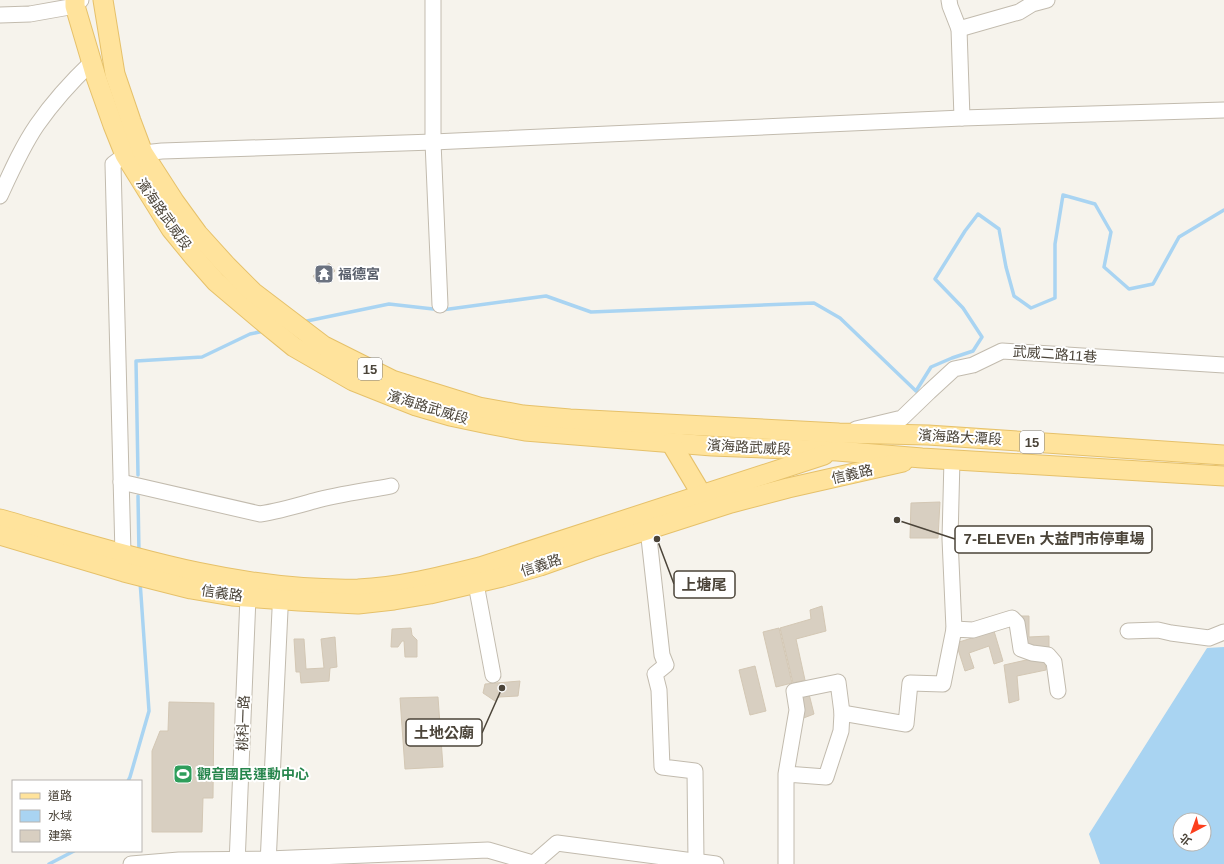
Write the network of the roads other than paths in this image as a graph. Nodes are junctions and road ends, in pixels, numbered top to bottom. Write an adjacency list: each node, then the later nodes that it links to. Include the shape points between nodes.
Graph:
1 (103, 0): 13 (main road, 濱海路武威段 / 15, via 115,74)
2 (433, 0): 12 (street)
3 (949, 0): 8 (street)
4 (1047, 0): 6 (street)
5 (77, 2): 7 (street, via 30,14); 9 (main road, 濱海路武威段 / 15)
6 (1032, 2): 8 (street, via 1018,12)
7 (0, 15)
8 (959, 29): 11 (street)
9 (92, 62): 13 (main road, 濱海路武威段 / 15, via 113,125); 14 (street, via 36,125)
10 (1224, 110): 11 (street)
11 (962, 118): 12 (street)
12 (432, 142): 13 (street); 15 (street)
13 (134, 154): 17 (main road, 濱海路武威段 / 15, via 198,234 253,292 324,346 392,380 479,407 523,415); 18 (main road, 濱海路武威段 / 15, via 171,229 216,282 294,347 353,381 416,406 488,424 525,431); 24 (street, via 113,164)
14 (0, 196)
15 (440, 305)
16 (1224, 365): 17 (street, 武威二路11巷, via 1002,351 973,366 954,369 902,418)
17 (838, 442): 18 (main road, 濱海路武威段 / 15, via 712,446); 19 (main road, 濱海路大潭段 / 15, via 928,435); 20 (main road, 濱海路武威段 / 15); 22 (main road); 26 (main road, 信義路)
18 (671, 443): 26 (main road)
19 (1224, 455)
20 (922, 458): 21 (main road, 濱海路大潭段 / 15); 22 (main road, 信義路)
21 (952, 459): 23 (main road, 濱海路大潭段 / 15); 34 (street, via 950,539)
22 (840, 476): 28 (main road, 信義路, via 731,503)
23 (1224, 476)
24 (121, 482): 25 (street, via 260,514); 30 (street)
25 (391, 486)
26 (702, 495): 31 (main road, 信義路)
27 (0, 519): 30 (main road)
28 (648, 529): 31 (main road, 信義路, via 540,566); 43 (street, via 662,655 666,665 655,674 659,690 662,767 696,771)
29 (0, 536): 30 (main road)
30 (127, 561): 32 (main road, 信義路, via 155,571 191,589)
31 (474, 576): 33 (main road, 信義路, via 430,594 358,604); 37 (street)
32 (249, 589): 33 (main road, 信義路); 41 (street, 桃科一路)
33 (281, 592): 42 (street)
34 (954, 629): 38 (street, via 973,630 1012,618 1017,623 1021,649 1048,655 1054,662); 39 (street, via 943,684 910,683 906,724)
35 (1128, 631): 36 (street, via 1158,630 1209,638)
36 (1224, 632)
37 (493, 675)
38 (1058, 691)
39 (842, 713): 40 (street, via 841,731 826,777); 40 (street, via 838,682 794,691 797,710)
40 (786, 774): 47 (street)
41 (237, 861): 42 (street); 44 (street, via 179,860)
42 (268, 861): 45 (street, via 488,850)
43 (696, 861): 45 (street, via 557,843); 46 (street)
44 (131, 864)
45 (535, 864)
46 (716, 864)
47 (786, 864)

